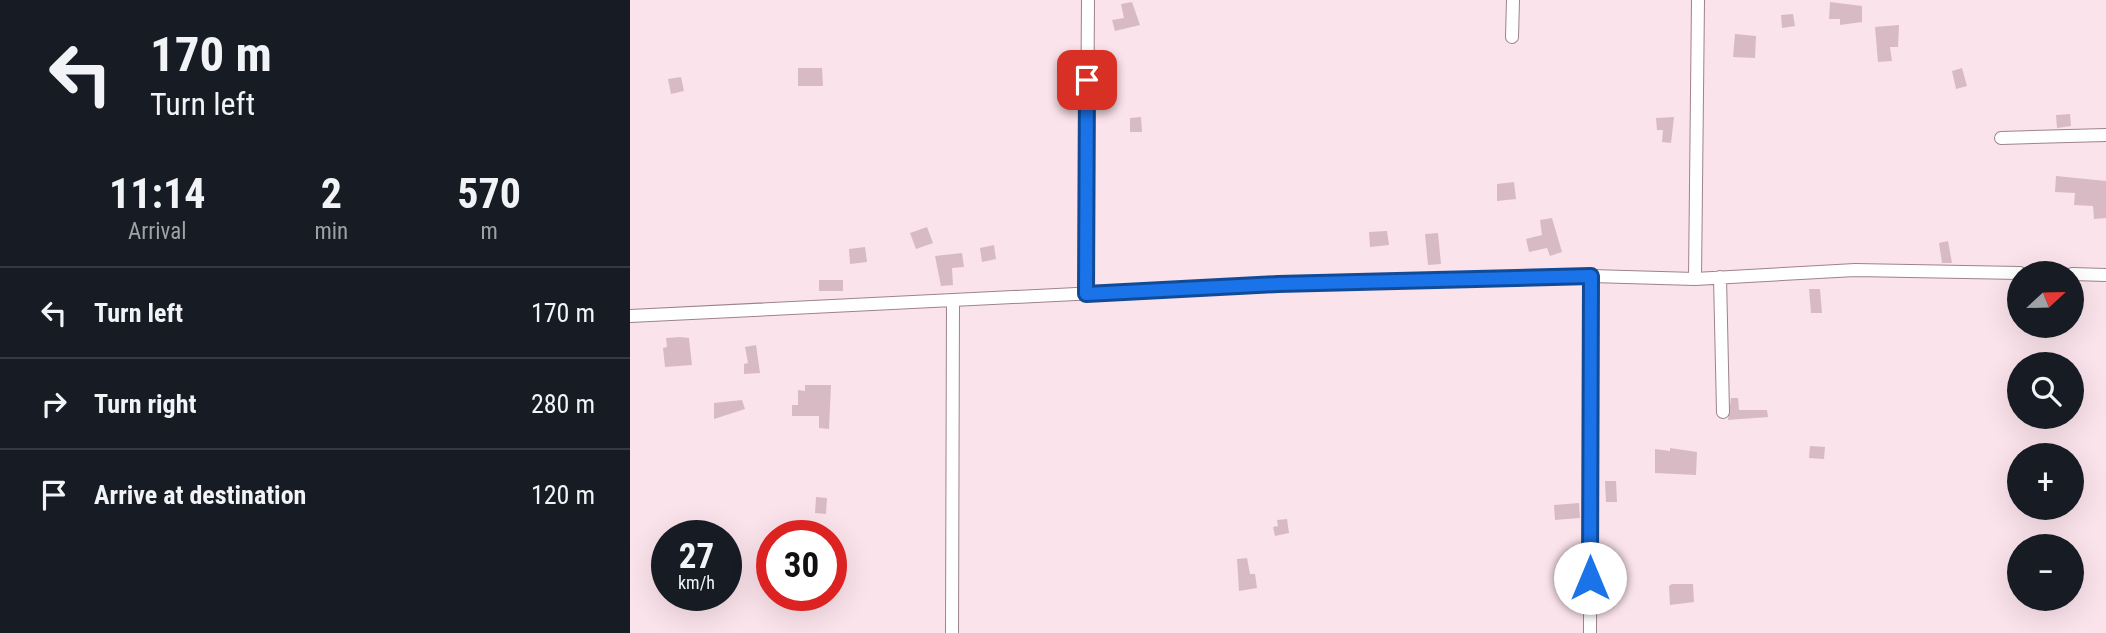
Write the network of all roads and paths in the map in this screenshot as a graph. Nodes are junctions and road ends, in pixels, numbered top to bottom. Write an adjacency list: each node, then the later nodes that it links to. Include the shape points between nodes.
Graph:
1 (1088, 0): 13 (street)
2 (1513, 0): 4 (street)
3 (1698, 0): 12 (street)
4 (1512, 37)
5 (2106, 135): 6 (street)
6 (2001, 138)
7 (2007, 273): 11 (street, via 1855,270)
8 (2084, 274): 9 (street)
9 (2106, 275)
10 (1591, 276): 12 (street); 13 (street); 18 (street)
11 (1720, 277): 12 (street); 16 (street)
12 (1695, 279)
13 (1086, 294): 14 (street)
14 (953, 301): 15 (street); 17 (street)
15 (630, 316)
16 (1723, 412)
17 (952, 633)
18 (1590, 633)

